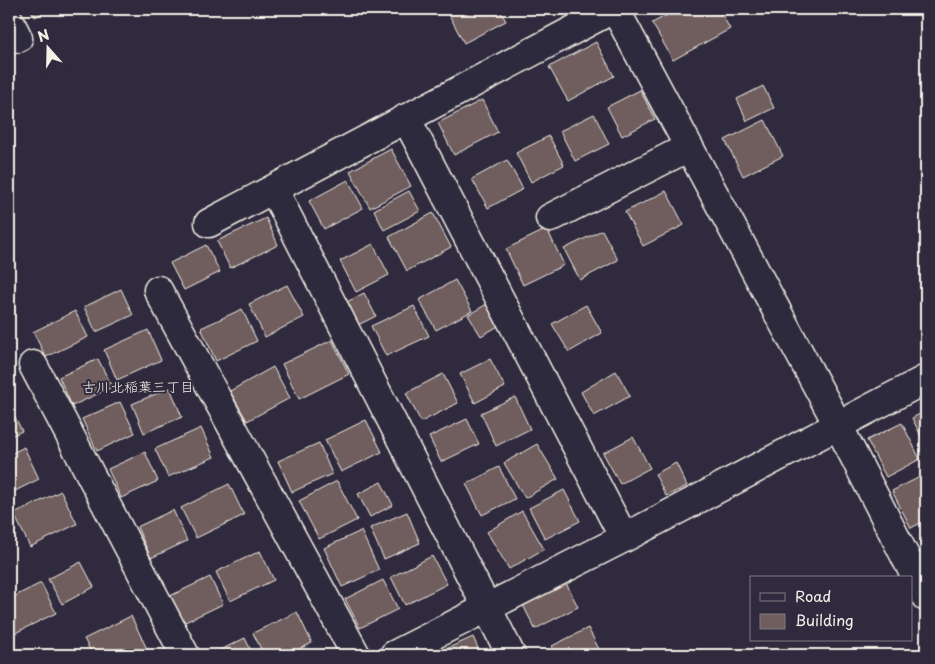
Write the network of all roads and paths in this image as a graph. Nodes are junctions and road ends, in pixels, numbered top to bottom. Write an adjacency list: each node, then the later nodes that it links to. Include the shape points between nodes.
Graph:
1 (614, 9): 2 (street); 3 (street)
2 (406, 118): 4 (street); 11 (street)
3 (689, 147): 5 (street); 10 (street)
4 (274, 190): 6 (street); 14 (street)
5 (550, 218)
6 (209, 223)
7 (158, 290): 16 (street)
8 (33, 364): 15 (street)
9 (926, 379): 10 (street)
10 (838, 425): 11 (street); 12 (street)
11 (624, 538): 14 (street)
12 (917, 555): 13 (street)
13 (926, 597)
14 (487, 608): 17 (street); 18 (street)
15 (185, 655)
16 (356, 655)
17 (394, 655)
18 (511, 655)

